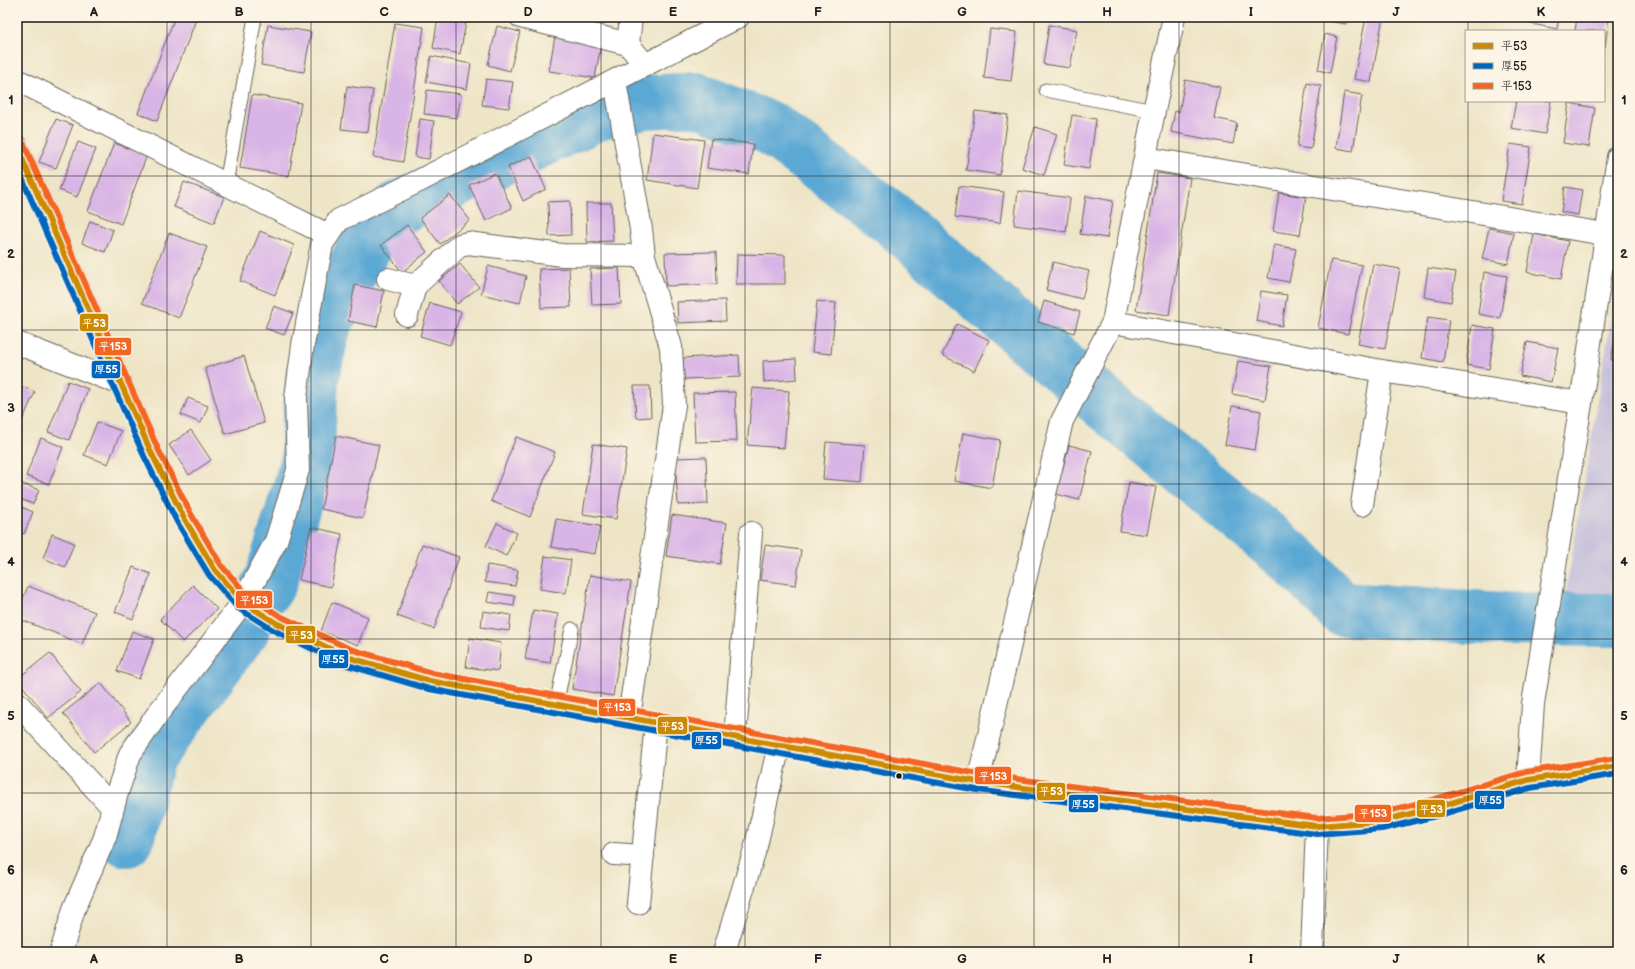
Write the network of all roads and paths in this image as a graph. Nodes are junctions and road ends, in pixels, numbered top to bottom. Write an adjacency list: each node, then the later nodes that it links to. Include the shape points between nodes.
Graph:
1 (255, 17): 15 (lane)
2 (521, 17): 6 (street)
3 (631, 17): 6 (street)
4 (738, 17): 7 (street)
5 (1174, 17): 11 (street)
6 (628, 44): 7 (street)
7 (645, 65): 9 (street)
8 (17, 80): 15 (street)
9 (615, 82): 17 (street, via 339,220); 18 (street, via 642,229)
10 (1046, 90): 11 (lane)
11 (1154, 111): 14 (street)
12 (17, 147): 25 (street)
13 (1618, 157): 16 (street)
14 (1144, 158): 16 (street); 22 (street)
15 (226, 184): 17 (street)
16 (1605, 234): 26 (street)
17 (328, 235): 29 (street, via 322,244 296,398 298,470 276,541)
18 (644, 256): 20 (street, via 562,255 527,242 468,243 460,245); 33 (street, via 671,347 674,406)
19 (388, 279): 20 (street)
20 (415, 286): 21 (street)
21 (407, 315)
22 (1113, 322): 24 (street); 39 (street, via 1062,421)
23 (17, 343): 25 (street)
24 (1382, 371): 26 (street); 27 (street)
25 (121, 384): 29 (street, via 184,518 215,570)
26 (1581, 403): 38 (street, via 1533,704)
27 (1362, 505)
28 (751, 532): 35 (street)
29 (243, 602): 32 (street, via 276,623 347,657 430,681); 40 (street, via 130,754)
30 (572, 629): 32 (lane)
31 (17, 703): 40 (street)
32 (556, 705): 33 (street)
33 (629, 718): 34 (street)
34 (656, 724): 35 (street); 43 (street)
35 (735, 737): 36 (street)
36 (779, 744): 39 (street); 46 (street, via 756,846)
37 (1618, 766): 38 (street)
38 (1528, 780): 41 (street, via 1381,821)
39 (978, 782): 41 (street)
40 (113, 808): 45 (street, via 105,837 74,909)
41 (1317, 826): 47 (street)
42 (614, 854): 43 (street)
43 (643, 856): 44 (street)
44 (638, 903)
45 (61, 952)
46 (724, 952)
47 (1312, 952)

